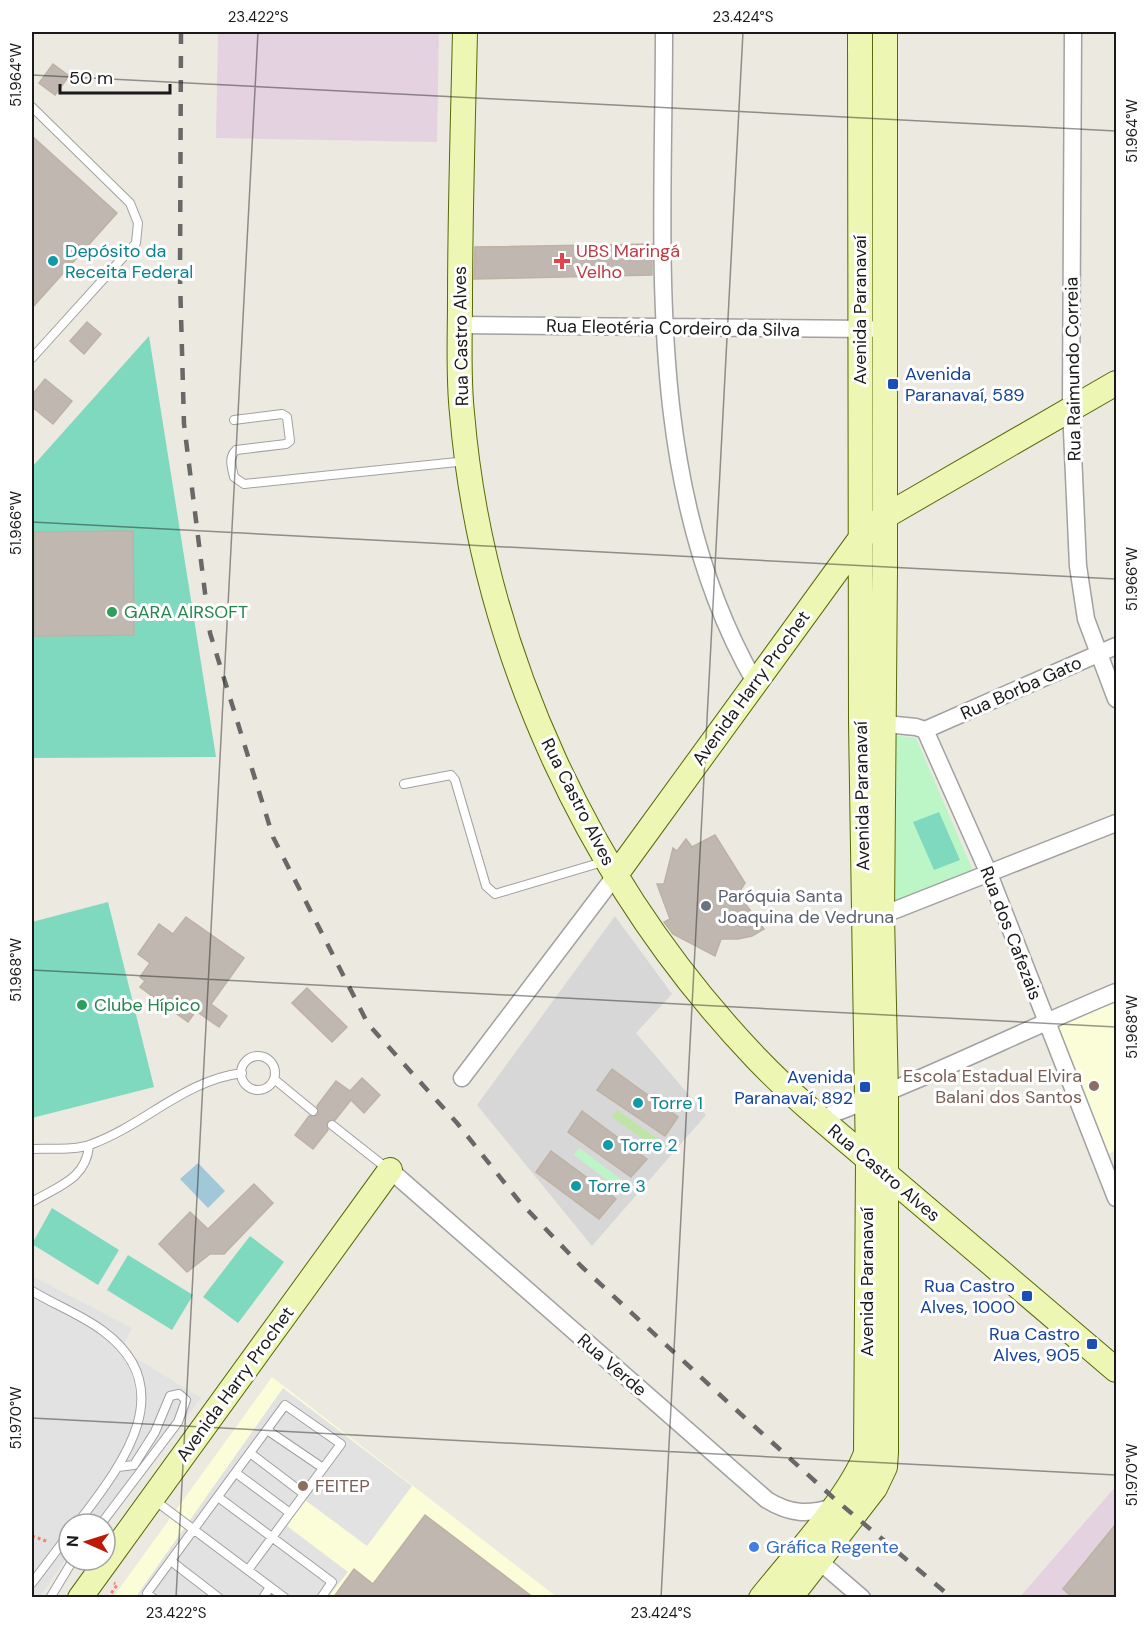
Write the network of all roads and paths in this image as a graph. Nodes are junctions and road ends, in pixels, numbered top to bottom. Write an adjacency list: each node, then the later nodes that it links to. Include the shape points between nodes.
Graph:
1 (465, 32): 7 (street, Rua Castro Alves)
2 (664, 32): 9 (street)
3 (860, 32): 10 (street, Avenida Paranavaí)
4 (885, 32): 8 (street, Avenida Paranavaí)
5 (1073, 32): 13 (street, Rua Raimundo Correia)
6 (32, 107): 11 (lane, via 130,203 138,223 136,243)
7 (460, 326): 9 (street, Rua Eleotéria Cordeiro da Silva); 15 (street, Rua Castro Alves, via 461,410)
8 (886, 328): 10 (street, Rua Eleotéria Cordeiro da Silva); 16 (street, Avenida Paranavaí)
9 (664, 329): 10 (street, Rua Eleotéria Cordeiro da Silva); 20 (street, via 686,503 707,579 733,643)
10 (861, 329): 17 (street, Avenida Paranavaí)
11 (32, 358)
12 (1116, 383): 13 (street, Avenida Harry Prochet)
13 (1071, 408): 16 (street, Avenida Harry Prochet); 19 (street, Rua Raimundo Correia, via 1078,566 1086,619)
14 (234, 420): 15 (lane, via 282,414 287,417 290,441 286,444 232,453 234,477 244,484)
15 (468, 461): 26 (street, Rua Castro Alves, via 489,569 530,701 558,769)
16 (884, 517): 17 (street, Avenida Harry Prochet); 22 (street, Avenida Paranavaí)
17 (860, 539): 20 (street, Avenida Harry Prochet); 22 (street, Avenida Paranavaí)
18 (1116, 646): 19 (street, Rua Borba Gato)
19 (1097, 654): 21 (street, Rua Raimundo Correia); 23 (street, Rua Borba Gato)
20 (755, 682): 26 (street, Avenida Harry Prochet)
21 (1116, 699)
22 (872, 723): 23 (street); 28 (street, Avenida Paranavaí)
23 (925, 730): 27 (street, Rua dos Cafezais)
24 (404, 784): 26 (lane, via 451,775 486,886 495,894)
25 (1116, 823): 27 (street)
26 (611, 868): 32 (street, Avenida Harry Prochet); 36 (street, Rua Castro Alves, via 690,984 760,1062)
27 (988, 874): 28 (street); 30 (street, Rua dos Cafezais)
28 (873, 919): 34 (street, Avenida Paranavaí)
29 (1116, 992): 30 (street)
30 (1045, 1021): 34 (street); 42 (street, Rua dos Cafezais)
31 (242, 1073): 33 (lane, via 247,1085 259,1090); 33 (lane, via 251,1057 264,1057 274,1066); 38 (lane, via 201,1083)
32 (462, 1078)
33 (274, 1079): 35 (lane)
34 (877, 1098): 36 (street); 40 (street, Avenida Paranavaí)
35 (313, 1111)
36 (819, 1119): 40 (street, Rua Castro Alves)
37 (332, 1125): 41 (lane)
38 (88, 1146): 39 (lane); 43 (lane, via 81,1172)
39 (32, 1149)
40 (876, 1167): 45 (street, Rua Castro Alves); 57 (street, Avenida Paranavaí, via 866,1453)
41 (390, 1170): 53 (street, Avenida Harry Prochet); 57 (street, Rua Verde, via 767,1500 790,1512)
42 (1116, 1198)
43 (32, 1202)
44 (32, 1291): 48 (lane, via 103,1331 136,1369 143,1392 140,1420)
45 (1116, 1370)
46 (267, 1430): 47 (lane); 49 (lane); 49 (lane, via 285,1405 340,1444)
47 (250, 1453): 50 (lane); 51 (lane)
48 (118, 1467): 54 (lane); 55 (lane, via 134,1465 155,1432 170,1396 179,1394 186,1400 178,1422)
49 (323, 1468): 51 (lane)
50 (236, 1473): 52 (lane); 56 (lane)
51 (304, 1494): 56 (lane)
52 (218, 1497): 58 (lane); 59 (lane)
53 (152, 1498): 58 (lane); 68 (street, Avenida Harry Prochet)
54 (86, 1512)
55 (110, 1512)
56 (290, 1513): 59 (lane)
57 (842, 1513): 62 (street, Avenida Paranavaí); 74 (street, Avenida Paranavaí)
58 (194, 1529): 61 (lane); 63 (lane)
59 (272, 1538): 63 (lane); 73 (lane, via 332,1582)
60 (57, 1550): 65 (lane)
61 (171, 1561): 69 (lane, via 147,1593); 70 (lane)
62 (819, 1561): 75 (street, Avenida Paranavaí); 76 (street)
63 (248, 1570): 66 (lane)
64 (66, 1572): 67 (lane)
65 (32, 1583)
66 (270, 1587): 71 (lane); 72 (lane)
67 (50, 1598)
68 (80, 1598)
69 (153, 1598)
70 (219, 1598)
71 (262, 1598)
72 (285, 1598)
73 (321, 1598)
74 (760, 1598)
75 (790, 1598)
76 (862, 1598)

